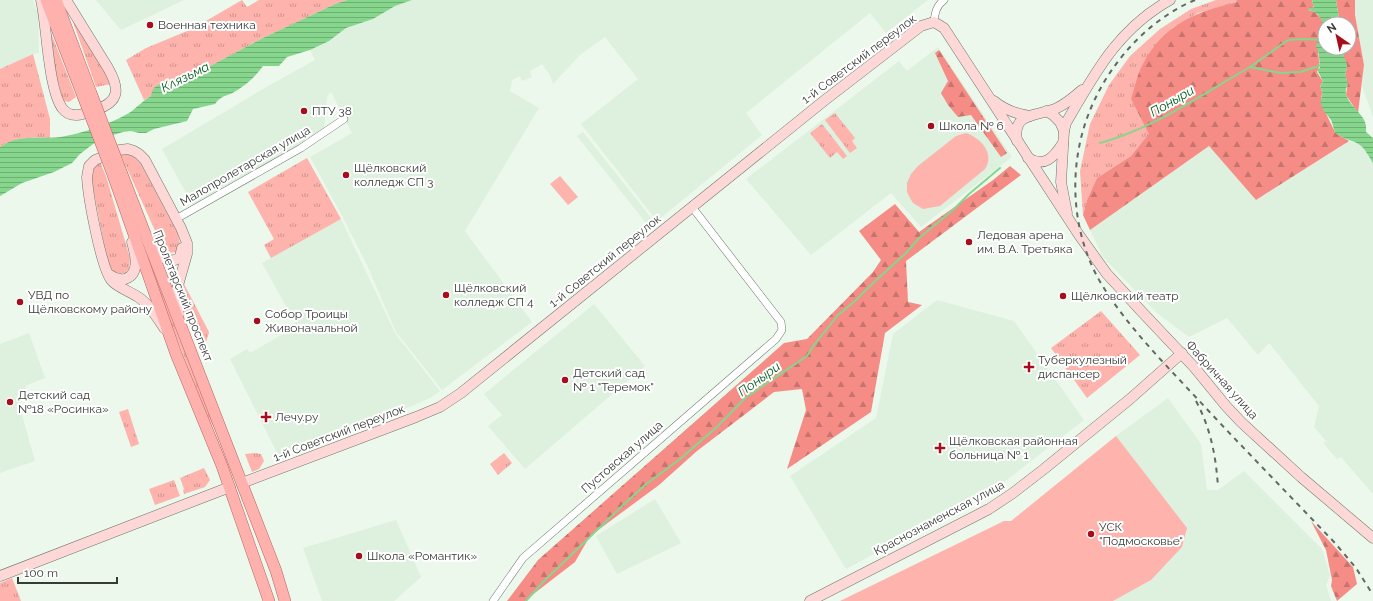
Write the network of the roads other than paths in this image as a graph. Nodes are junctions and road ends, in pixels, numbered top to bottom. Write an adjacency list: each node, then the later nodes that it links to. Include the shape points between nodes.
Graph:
1 (42, 0): 4 (street, via 52,75 58,99 66,112 80,116 109,105 115,95 116,86 108,68)
2 (46, 0): 9 (main road, Пролетарский проспект)
3 (56, 0): 9 (main road, Пролетарский проспект)
4 (66, 0)
5 (944, 0): 7 (street, via 935,11)
6 (1170, 0): 8 (street, Фабричная улица, via 1142,19 1123,37 1103,61)
7 (934, 22): 10 (street, Фабричная улица, via 944,28); 19 (street, 1-й Советский переулок, via 921,26)
8 (1089, 84): 11 (street, via 1070,100); 14 (street, Фабричная улица)
9 (87, 94): 18 (main road, Пролетарский проспект, bridge)
10 (986, 95): 12 (street, Фабричная улица, via 1003,109); 15 (street, Фабричная улица)
11 (1046, 111): 12 (street); 14 (street, via 1060,122)
12 (1030, 116): 15 (street, via 1017,125)
13 (344, 119): 21 (street, Малопролетарская улица)
14 (1064, 131): 16 (street, Фабричная улица)
15 (1016, 141): 17 (street, Фабричная улица)
16 (1063, 143): 17 (street, via 1050,159 1043,162 1036,162); 20 (street, Фабричная улица, via 1061,182)
17 (1026, 156): 20 (street, Фабричная улица)
18 (122, 186): 21 (street, via 154,246 165,260 173,261 180,257 182,250); 22 (street, via 135,265 132,275 124,279 113,277); 23 (main road, Пролетарский проспект); 24 (main road, Пролетарский проспект)
19 (692, 207): 26 (street, 1-й Советский переулок, via 461,393 440,407); 34 (street, Пустовская улица, via 781,322 782,330 776,339 523,558)
20 (1070, 223): 25 (street, Фабричная улица, via 1107,274)
21 (178, 224): 22 (street, via 151,171 139,154 124,149 95,160 89,166 87,183); 23 (street, via 187,247 177,295)
22 (106, 271): 24 (street, via 114,283 148,305)
23 (183, 329): 26 (main road, Пролетарский проспект)
24 (169, 336): 27 (main road, Пролетарский проспект)
25 (1182, 353): 28 (street, Фабричная улица, via 1241,422); 35 (street, Краснознаменская улица, via 1098,425 989,509)
26 (242, 483): 27 (main road); 29 (main road, Пролетарский проспект)
27 (230, 487): 30 (street); 31 (main road, Пролетарский проспект)
28 (1373, 538)
29 (276, 571): 31 (main road, via 266,568); 33 (main road, Пролетарский проспект)
30 (0, 576)
31 (261, 576): 32 (main road, Пролетарский проспект)
32 (269, 601)
33 (286, 601)
34 (493, 601)
35 (810, 601)

